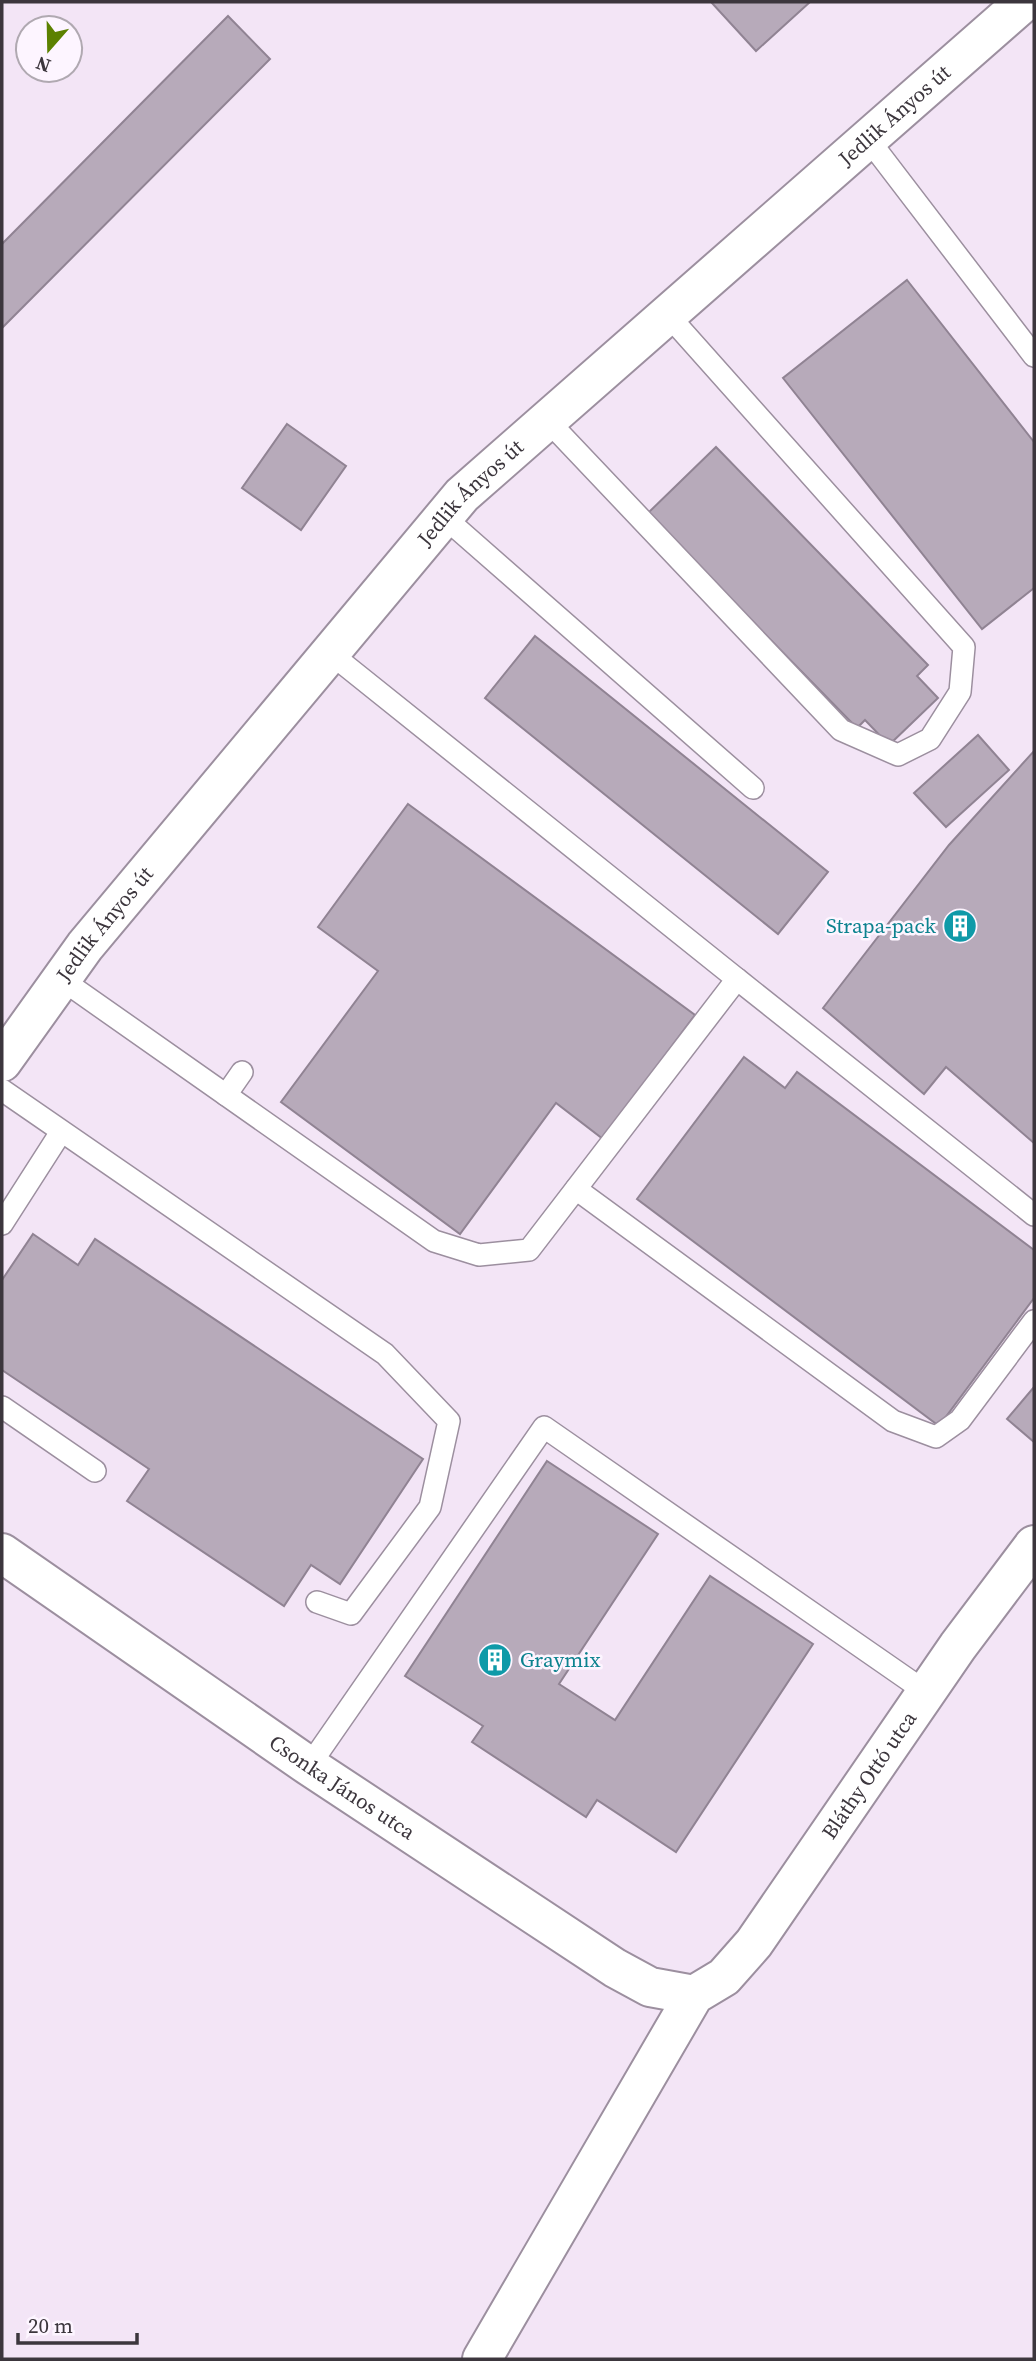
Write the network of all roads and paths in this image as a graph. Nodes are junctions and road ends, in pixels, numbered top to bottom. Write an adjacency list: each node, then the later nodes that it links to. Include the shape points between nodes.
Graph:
1 (1024, 2): 2 (street, Jedlik Ányos út)
2 (869, 139): 3 (street, Jedlik Ányos út); 4 (lane)
3 (667, 314): 5 (street, Jedlik Ányos út); 5 (lane, via 964,647 960,692 930,739 898,755 841,730)
4 (1034, 356)
5 (548, 421): 6 (street, Jedlik Ányos út, via 462,495)
6 (444, 517): 7 (street, Jedlik Ányos út); 8 (lane)
7 (330, 653): 9 (street, Jedlik Ányos út); 10 (lane)
8 (753, 788)
9 (61, 979): 11 (street, Jedlik Ányos út); 14 (lane)
10 (737, 979): 16 (lane); 17 (lane)
11 (2, 1062)
12 (242, 1072): 14 (lane)
13 (2, 1090): 15 (lane)
14 (226, 1095): 16 (lane, via 434,1241 479,1255 529,1250)
15 (61, 1132): 18 (lane); 24 (lane, via 385,1354 449,1422 430,1507 351,1614)
16 (576, 1189): 19 (lane, via 893,1421 936,1437 960,1420)
17 (1034, 1214)
18 (2, 1224)
19 (1034, 1321)
20 (2, 1407): 21 (lane)
21 (95, 1471)
22 (1034, 1545): 25 (street, Bláthy Ottó utca)
23 (2, 1553): 26 (street, Csonka János utca)
24 (317, 1602)
25 (926, 1692): 26 (lane, via 544,1427); 27 (street, Bláthy Ottó utca, via 754,1943 724,1977)
26 (309, 1766): 27 (street, Csonka János utca, via 615,1968 650,1987)
27 (694, 1995): 28 (street)
28 (482, 2359)

